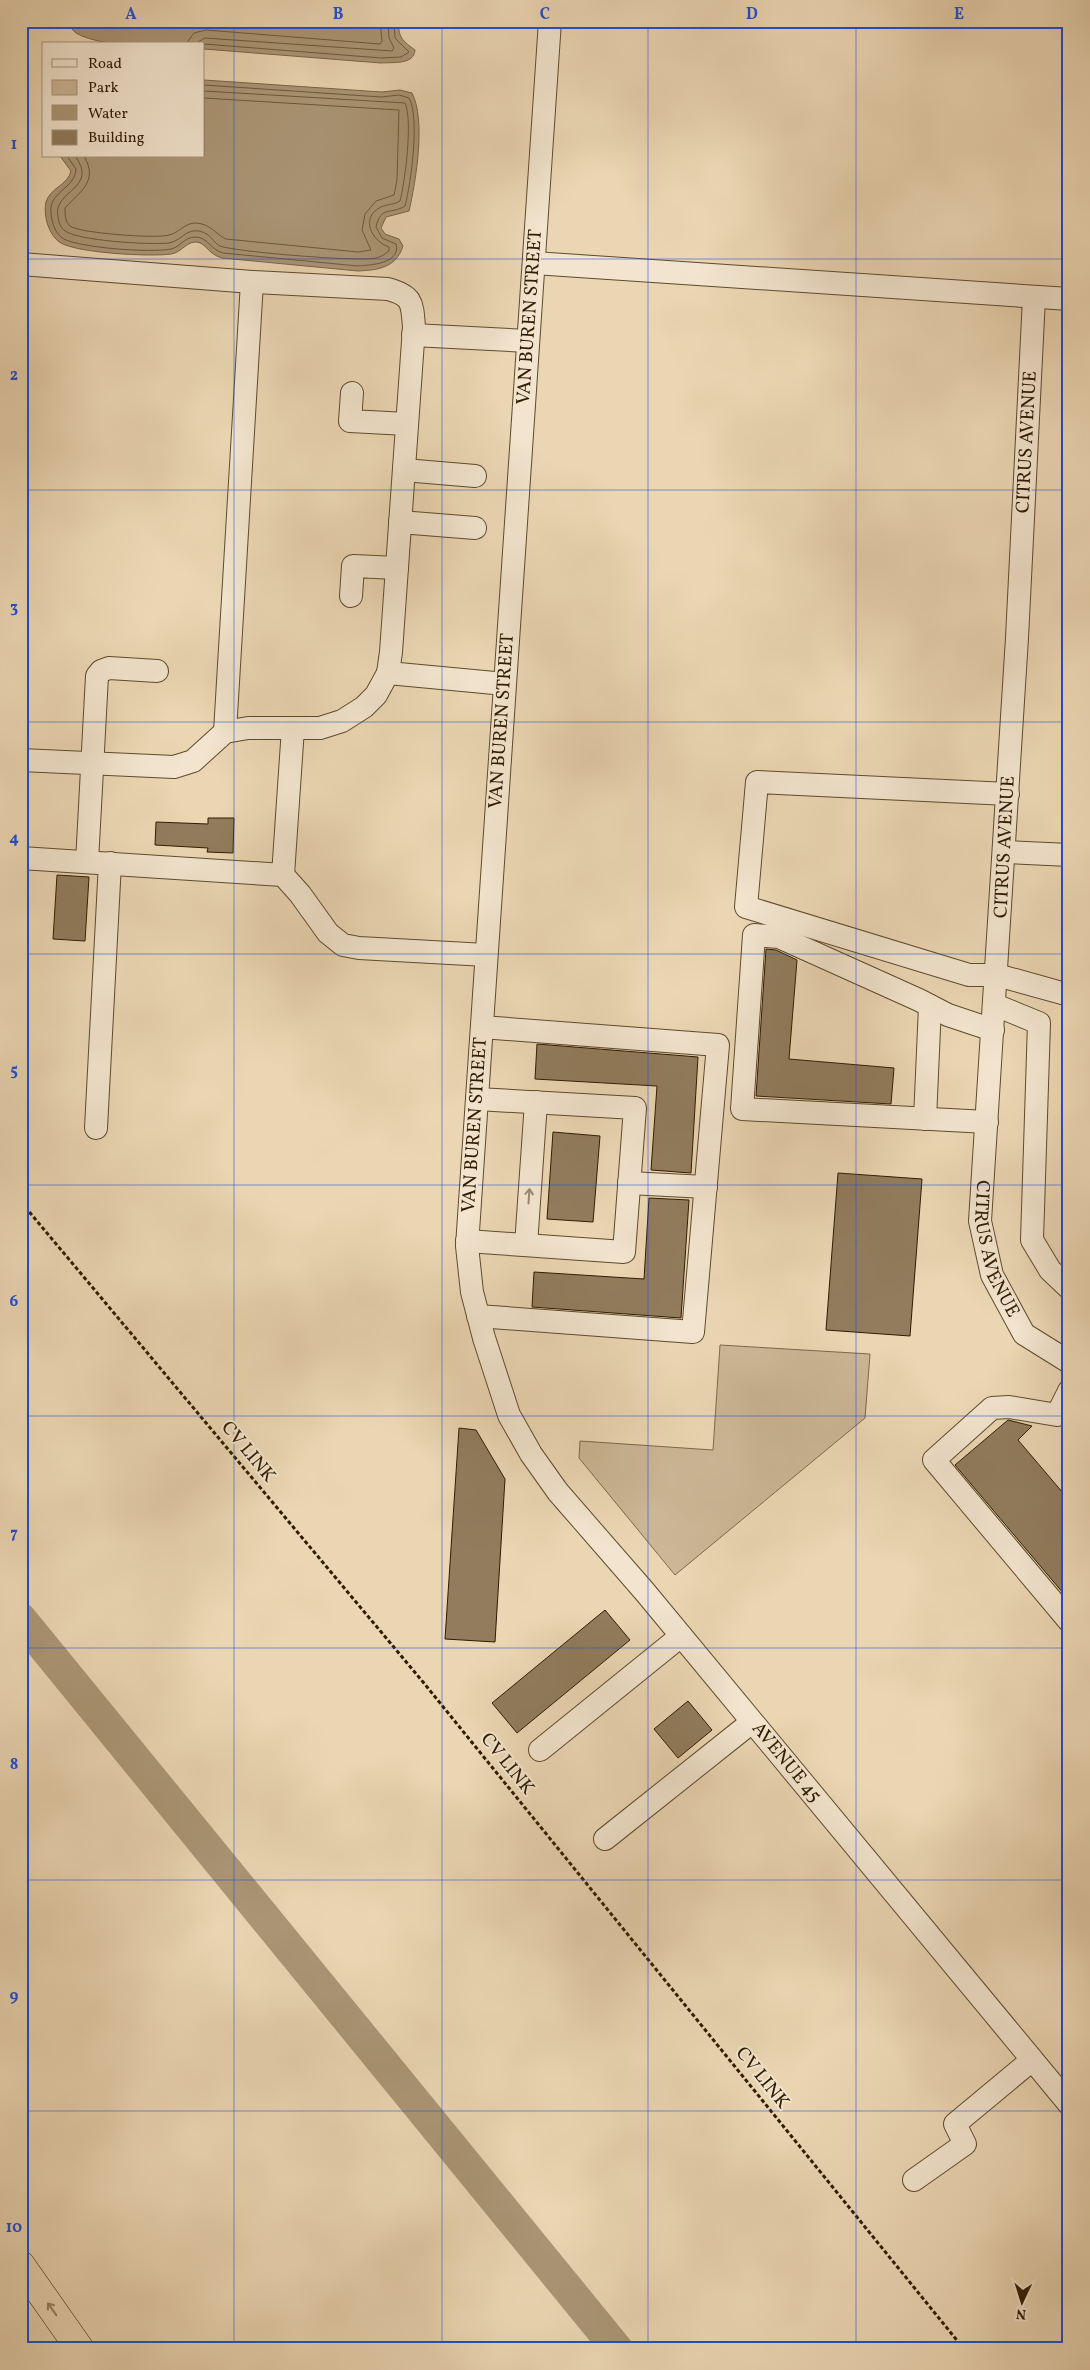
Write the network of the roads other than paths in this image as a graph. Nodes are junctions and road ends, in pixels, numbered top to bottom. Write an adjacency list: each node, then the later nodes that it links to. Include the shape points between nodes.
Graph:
1 (550, 21): 2 (street, VAN BUREN STREET)
2 (534, 263): 5 (street); 8 (street, VAN BUREN STREET)
3 (22, 271): 4 (street)
4 (252, 282): 7 (street, via 388,289 403,293 413,310); 21 (street)
5 (1034, 298): 6 (street); 24 (street, CITRUS AVENUE)
6 (1069, 300)
7 (413, 335): 8 (street); 10 (street)
8 (528, 341): 19 (street, VAN BUREN STREET)
9 (352, 393): 10 (street, via 350,421)
10 (407, 424): 11 (street)
11 (404, 470): 12 (street); 13 (street)
12 (475, 476)
13 (400, 522): 14 (street); 15 (street)
14 (475, 528)
15 (397, 568): 16 (street, via 353,566); 18 (street)
16 (351, 596)
17 (157, 671): 23 (street, via 110,668 97,676)
18 (388, 673): 19 (street); 20 (street, via 376,695 342,721 320,728)
19 (505, 684): 31 (street, VAN BUREN STREET)
20 (293, 728): 21 (street, via 248,728); 30 (street)
21 (225, 732): 23 (street, via 192,760 174,767)
22 (21, 760): 23 (street)
23 (93, 763): 28 (street)
24 (1008, 794): 25 (street, CITRUS AVENUE); 32 (street, via 757,782 746,907 969,975)
25 (1005, 852): 26 (street); 32 (street, CITRUS AVENUE)
26 (1069, 855)
27 (21, 858): 28 (street)
28 (87, 862): 29 (street)
29 (110, 863): 30 (street); 42 (street)
30 (282, 874): 31 (street, via 328,933 343,945)
31 (486, 955): 36 (street, VAN BUREN STREET)
32 (997, 975): 33 (street); 34 (street, CITRUS AVENUE)
33 (1069, 995)
34 (995, 1005): 37 (street, CITRUS AVENUE); 47 (street, via 1039,1023 1032,1240 1050,1270)
35 (930, 1006): 37 (street, via 948,1016); 40 (street); 40 (street, via 779,937 754,935 742,1108)
36 (482, 1027): 38 (street, VAN BUREN STREET); 44 (street, via 718,1045)
37 (993, 1030): 41 (street, CITRUS AVENUE)
38 (477, 1098): 39 (street); 45 (street, VAN BUREN STREET)
39 (536, 1102): 43 (street, via 635,1108); 46 (street, one-way to 39)
40 (925, 1119): 41 (street)
41 (987, 1122): 49 (street, CITRUS AVENUE, via 980,1221 992,1275 1024,1334)
42 (96, 1128)
43 (630, 1183): 44 (street); 46 (street, via 624,1252)
44 (706, 1187): 48 (street, via 693,1332)
45 (467, 1241): 46 (street); 48 (street, VAN BUREN STREET)
46 (526, 1245)
47 (1069, 1288)
48 (478, 1316): 51 (street, VAN BUREN STREET)
49 (1069, 1362)
50 (1069, 1391): 52 (street)
51 (509, 1415): 54 (street, AVENUE 45, via 558,1492)
52 (1063, 1416): 53 (street, via 992,1408 934,1460)
53 (1069, 1621)
54 (681, 1636): 55 (street, AVENUE 45); 56 (street)
55 (752, 1722): 57 (street); 58 (street, AVENUE 45)
56 (540, 1750)
57 (605, 1840)
58 (1032, 2060): 59 (street, AVENUE 45); 60 (street, via 955,2124 965,2144)
59 (1069, 2104)
60 (914, 2180)
61 (21, 2265): 62 (highway, one-way to 61)
62 (80, 2349)

